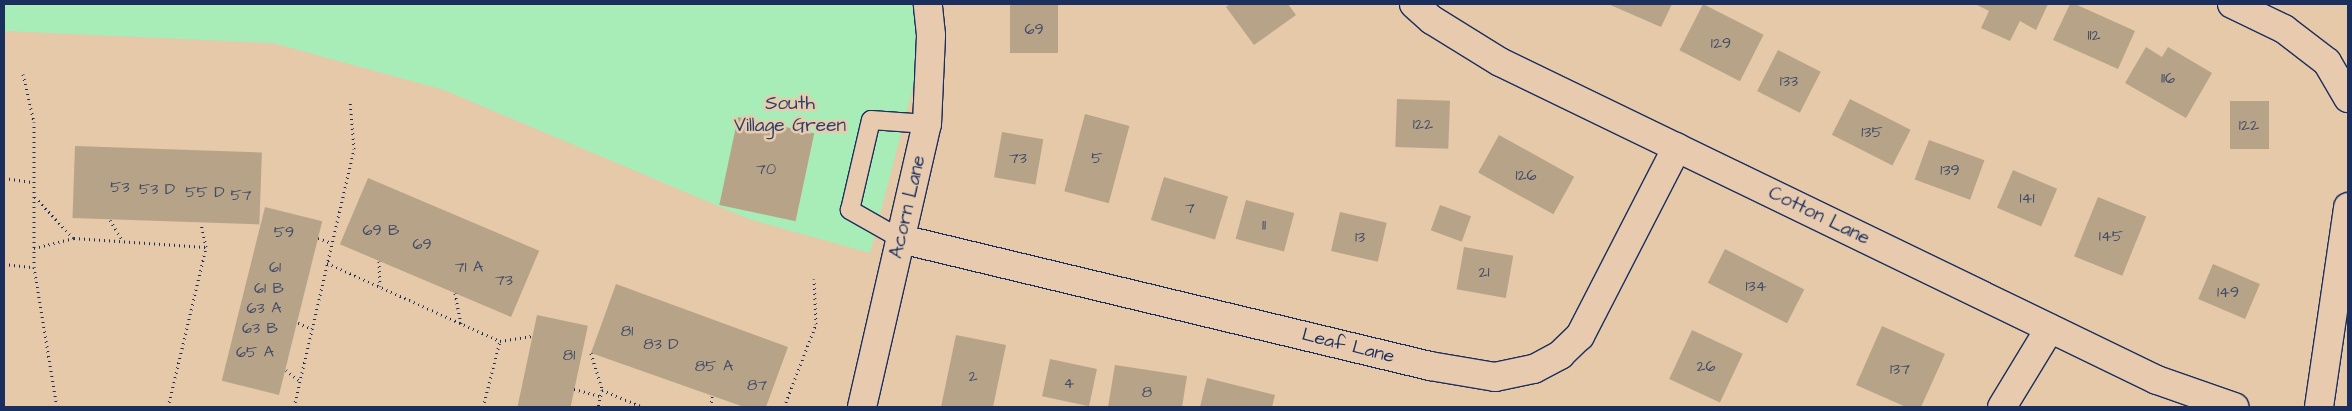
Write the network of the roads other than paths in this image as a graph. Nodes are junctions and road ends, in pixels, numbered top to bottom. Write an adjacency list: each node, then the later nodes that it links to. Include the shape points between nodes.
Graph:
1 (928, 4): 5 (street, Acorn Lane, via 931,35)
2 (1414, 4): 6 (street, Cotton Lane, via 1432,20 1500,62)
3 (2232, 4): 4 (street, via 2284,29 2327,62)
4 (2348, 98)
5 (927, 124): 8 (street, Acorn Lane); 8 (lane, via 871,120 850,210)
6 (1677, 147): 8 (street, Leaf Lane, via 1580,336 1560,355 1534,369 1495,377 1430,366); 9 (street, Cotton Lane)
7 (2348, 207): 13 (street)
8 (901, 239): 10 (street, Acorn Lane)
9 (2050, 328): 11 (street); 12 (street, Cotton Lane, via 2158,380)
10 (862, 407)
11 (2002, 407)
12 (2234, 407)
13 (2318, 407)

